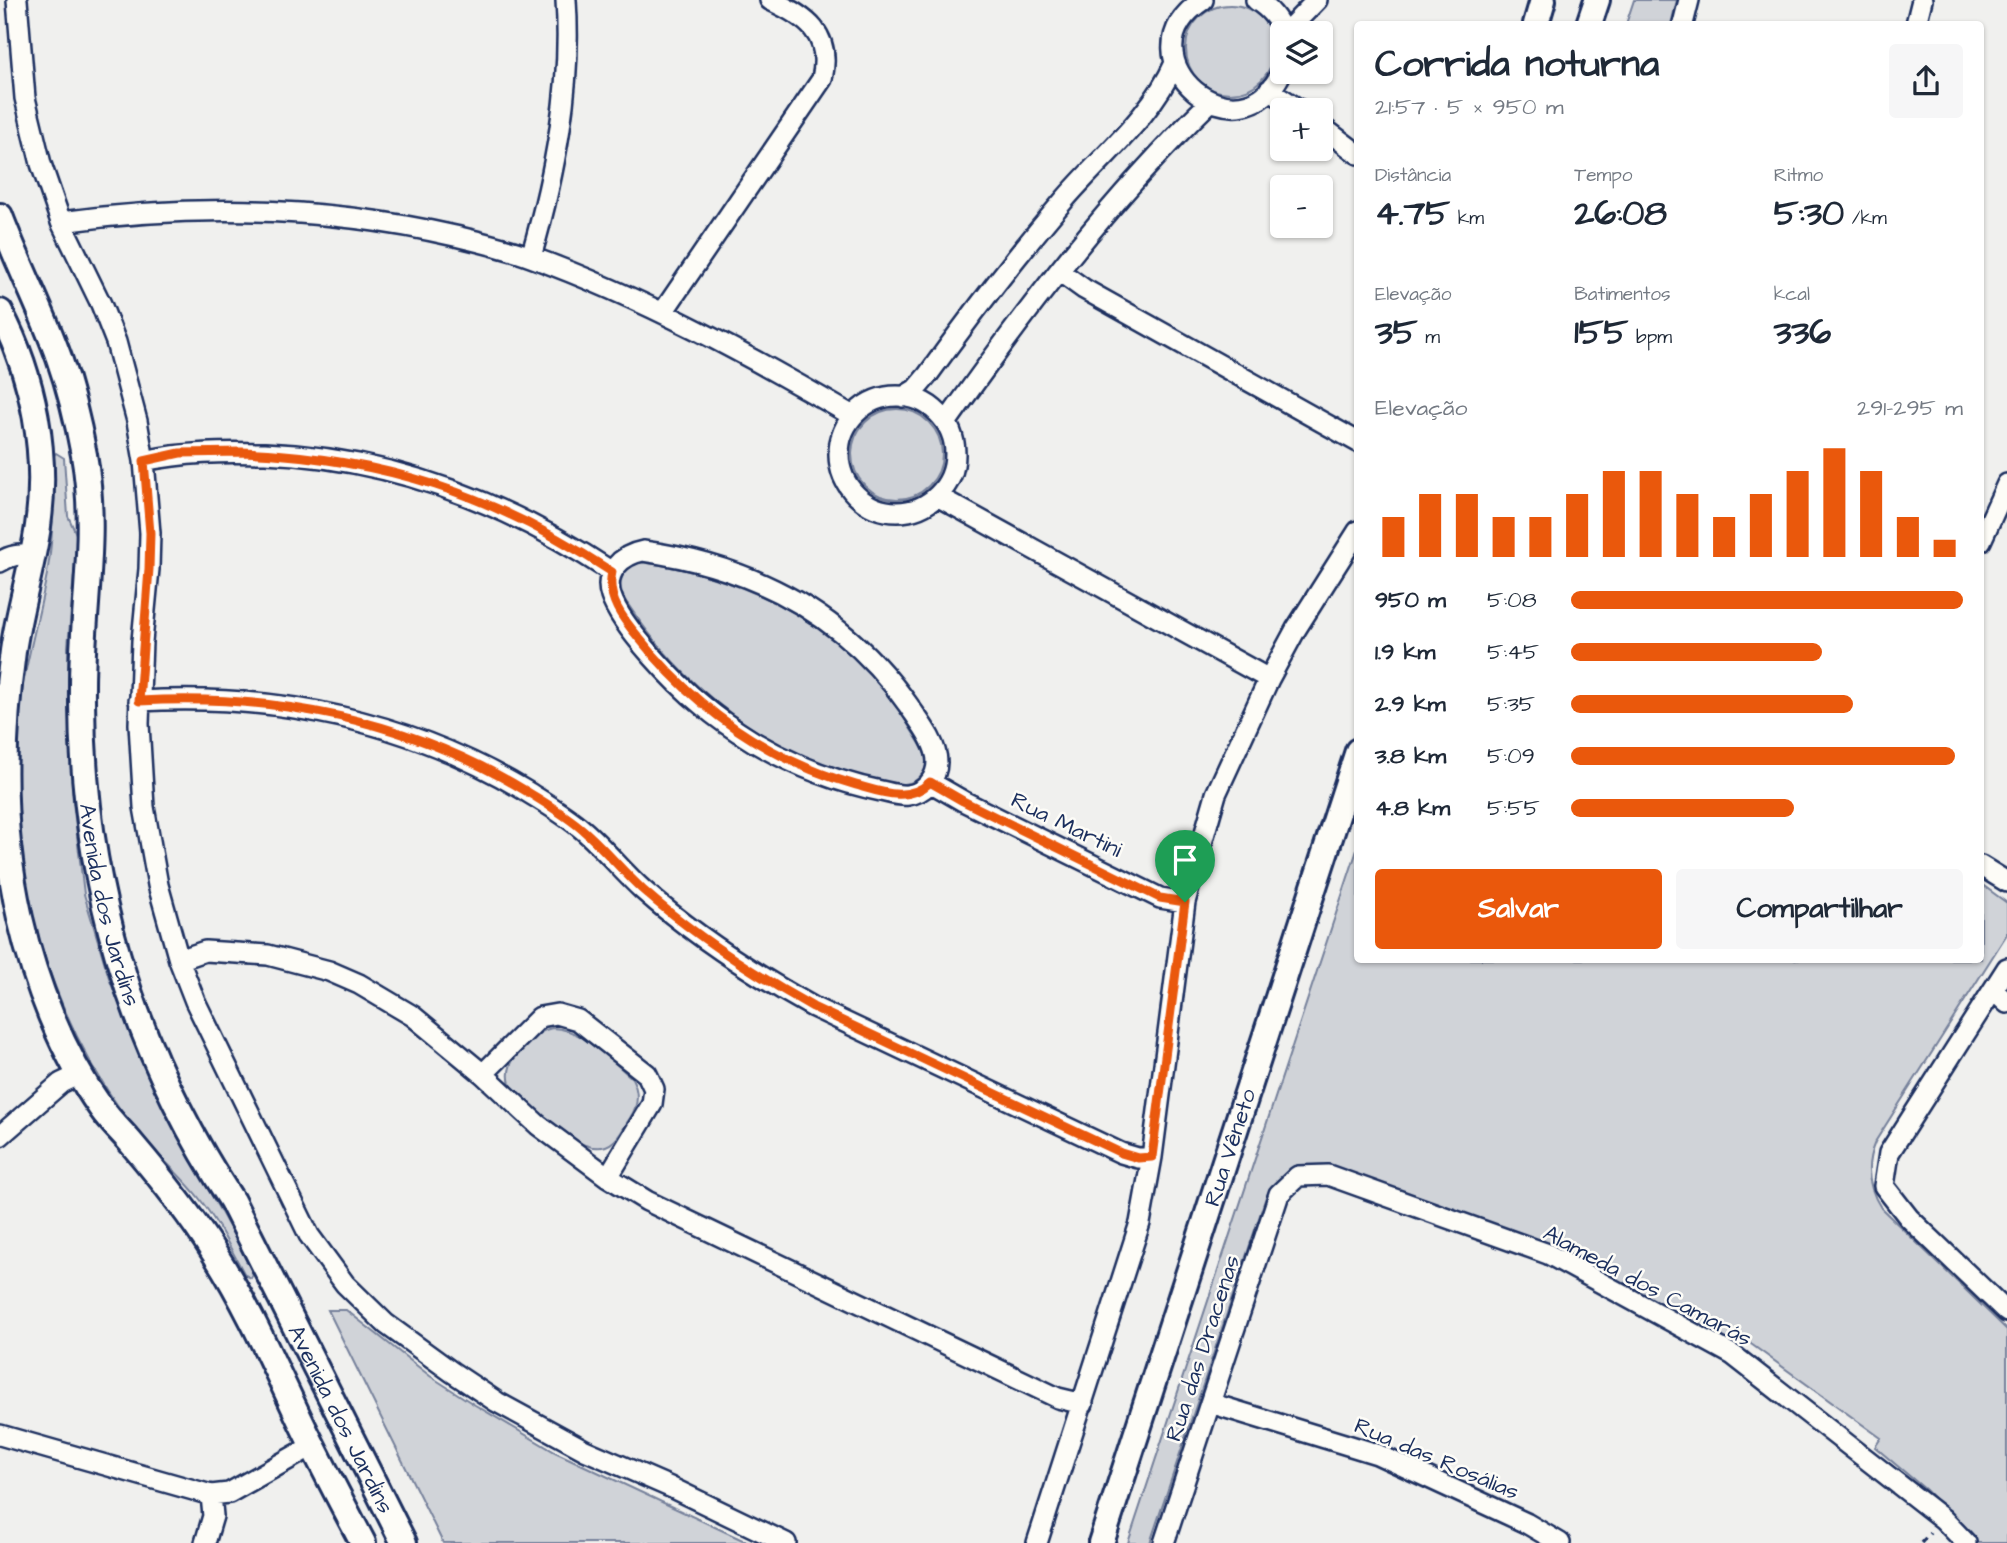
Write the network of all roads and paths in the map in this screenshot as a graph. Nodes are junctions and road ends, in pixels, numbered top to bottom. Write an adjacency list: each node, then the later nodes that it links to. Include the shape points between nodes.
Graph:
1 (17, 0): 25 (street, via 26,98)
2 (566, 0): 26 (street, via 561,122 549,190)
3 (770, 0): 29 (street, via 803,17 819,36 825,58 822,79)
4 (1256, 0): 11 (street)
5 (1317, 0): 12 (street)
6 (1543, 0): 13 (street)
7 (1597, 0): 14 (street)
8 (1689, 0): 15 (street)
9 (1922, 0): 16 (street)
10 (1188, 4): 17 (street, via 1174,45)
11 (1277, 21)
12 (1296, 21)
13 (1537, 21)
14 (1590, 21)
15 (1685, 21)
16 (1917, 21)
17 (1175, 63): 21 (street, via 1182,80); 30 (street, via 1148,110 1066,198 927,376)
18 (1273, 84): 19 (street)
19 (1269, 90): 20 (street); 21 (street, via 1242,105)
20 (1281, 98)
21 (1210, 102): 27 (street, via 1151,162)
22 (1333, 135): 23 (street)
23 (1354, 151)
24 (0, 216): 33 (street, Avenida dos Jardins, via 59,357)
25 (61, 222): 26 (street, via 153,211 291,211 388,223); 36 (street, via 116,342)
26 (530, 257): 29 (street)
27 (1059, 271): 32 (street); 34 (street)
28 (0, 312): 35 (street, Avenida dos Jardins, via 27,377)
29 (663, 313): 31 (street)
30 (903, 397): 31 (street, via 885,397); 32 (street, via 922,402)
31 (853, 416): 38 (street, via 839,449 848,485 860,499 893,512 917,508)
32 (946, 424): 38 (street, via 953,438 953,470)
33 (80, 438): 35 (street); 63 (street, Avenida dos Jardins, via 90,526 82,657 83,745 106,911 130,998 164,1083 232,1201)
34 (1354, 440)
35 (40, 444): 41 (street, Avenida dos Jardins, via 41,495)
36 (144, 461): 43 (street, via 180,453 242,452 370,466 443,486 493,506); 45 (street, via 150,545)
37 (2007, 484): 39 (street)
38 (937, 496): 44 (street)
39 (1984, 534)
40 (1354, 537): 44 (street)
41 (32, 556): 42 (street, via 9,556); 46 (street, Avenida dos Jardins)
42 (0, 562)
43 (612, 572): 48 (street, via 611,596 655,659 702,705 746,737 810,770 869,789 908,795); 48 (street, via 618,562 643,551 685,558 750,578 811,610 859,648 900,693 936,753)
44 (1269, 680): 53 (street, via 1216,794)
45 (139, 701): 54 (street, via 140,766 150,846); 60 (street, via 220,699 305,708 387,728 470,761 583,830 672,915 776,986 1121,1153)
46 (4, 704): 49 (street, Avenida dos Jardins)
47 (1354, 763): 76 (street, Rua Vêneto)
48 (930, 782): 53 (street, Rua Martini, via 1160,898)
49 (2, 799): 50 (street, Avenida dos Jardins)
50 (4, 853): 57 (street, Avenida dos Jardins, via 31,959)
51 (1984, 868): 52 (street)
52 (2007, 882)
53 (1185, 902): 60 (street)
54 (179, 960): 58 (street, via 205,950 237,951 329,971 413,1016); 74 (street, via 309,1235 366,1306 452,1372 544,1430)
55 (2007, 968): 56 (street)
56 (2000, 997): 65 (street, via 1889,1153 1884,1186 1909,1218)
57 (80, 1074): 59 (street, via 61,1083); 64 (street, Avenida dos Jardins, via 102,1109 184,1209)
58 (483, 1074): 62 (street, via 538,1125); 62 (street, via 540,1017 556,1014 578,1020 647,1074 654,1089 652,1104)
59 (0, 1136)
60 (1152, 1157): 67 (street, via 1140,1223)
61 (1298, 1176): 66 (street, Rua das Dracenas, via 1279,1194); 79 (street, Alameda dos Camarás, via 1328,1175 1548,1254 1733,1355 1943,1519)
62 (608, 1177): 67 (street, via 688,1222 1058,1398)
63 (272, 1283): 64 (street); 73 (street, Avenida dos Jardins)
64 (240, 1294): 69 (street, Avenida dos Jardins)
65 (2007, 1312)
66 (1210, 1403): 77 (street, Rua das Dracenas); 78 (street, Rua das Rosálias, via 1377,1454)
67 (1083, 1404): 75 (street)
68 (0, 1435): 70 (street)
69 (312, 1446): 70 (street, via 229,1493); 72 (street, Avenida dos Jardins)
70 (211, 1494): 71 (street, via 213,1516)
71 (205, 1543)
72 (363, 1543)
73 (404, 1543)
74 (786, 1543)
75 (1037, 1543)
76 (1101, 1543)
77 (1164, 1543)
78 (1560, 1543)
79 (1966, 1543)

